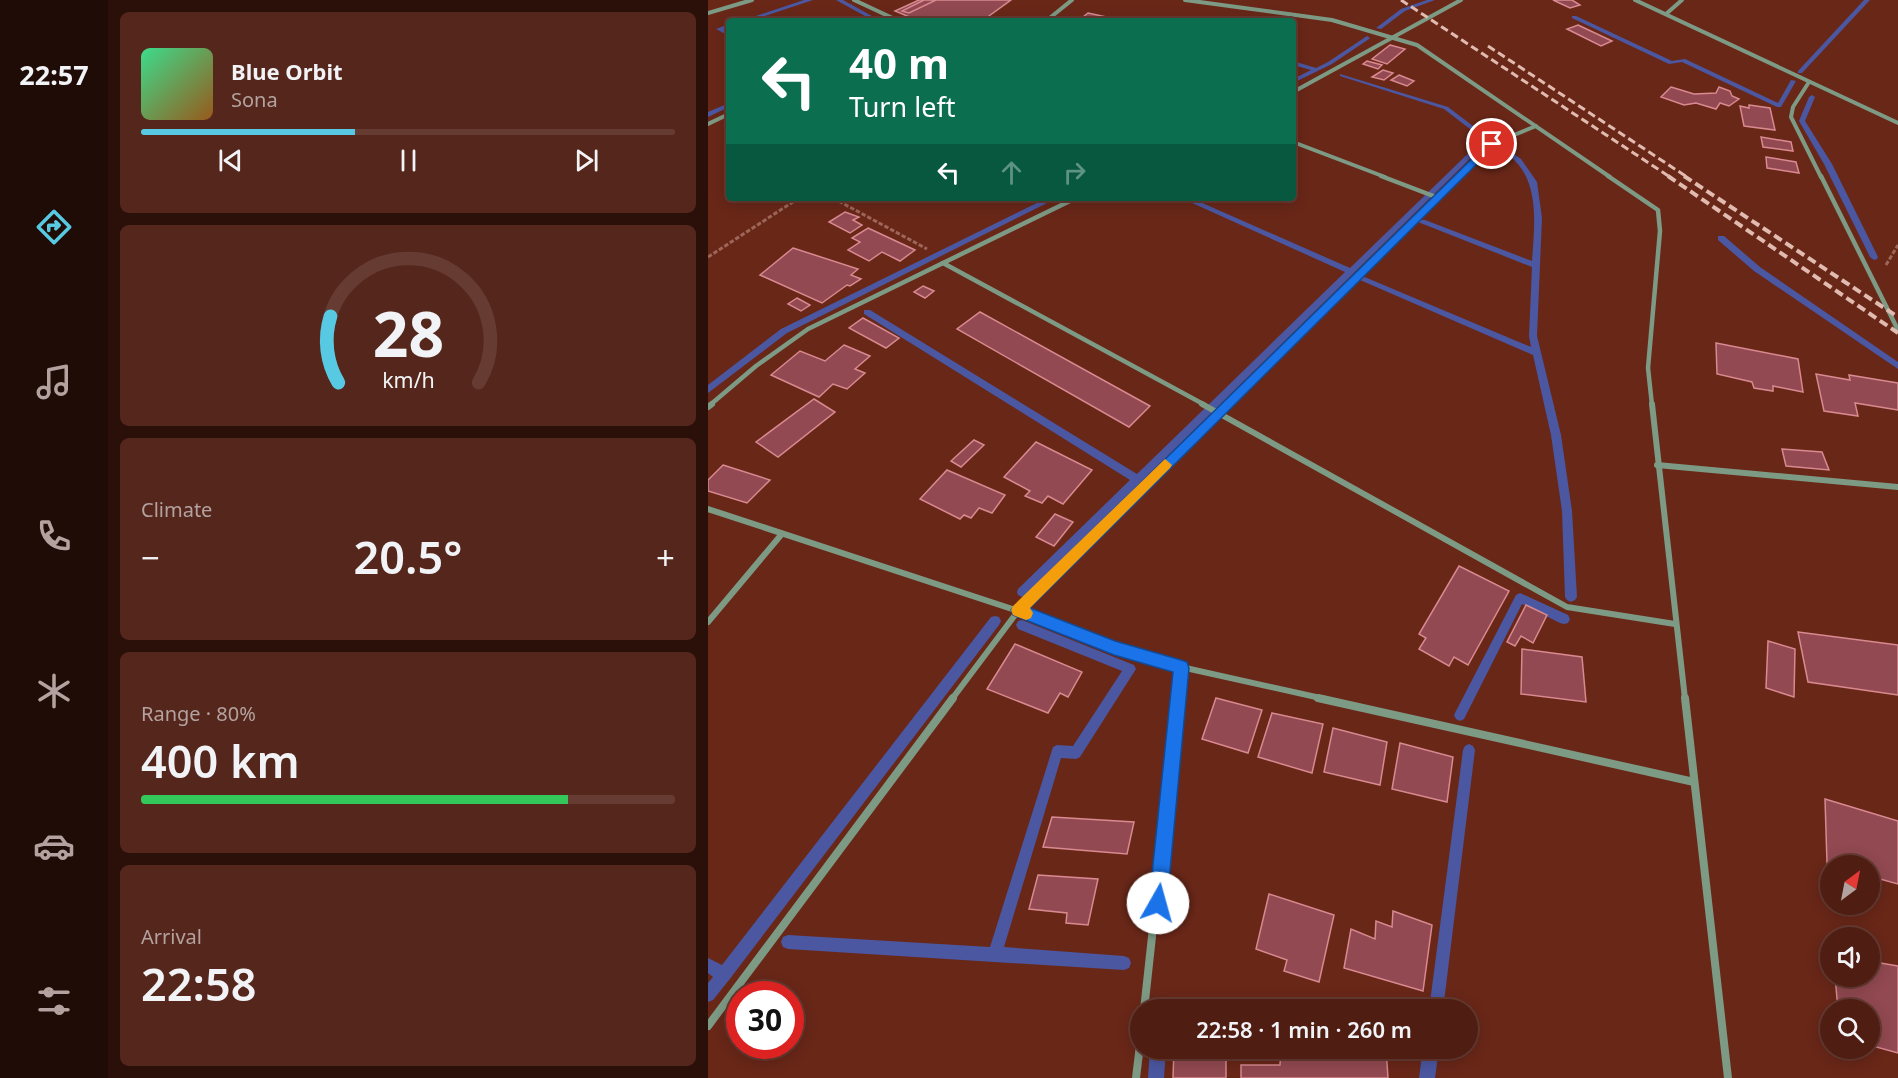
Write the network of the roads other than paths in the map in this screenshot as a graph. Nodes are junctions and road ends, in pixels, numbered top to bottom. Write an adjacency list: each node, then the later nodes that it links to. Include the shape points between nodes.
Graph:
1 (752, 0): 8 (street)
2 (854, 0): 10 (street)
3 (1072, 0): 11 (street)
4 (1185, 0): 12 (street, via 1254,7)
5 (1461, 0): 12 (street)
6 (1635, 0): 9 (street)
7 (1682, 0): 9 (street)
8 (708, 14)
9 (1666, 14): 13 (street)
10 (892, 18)
11 (1050, 18)
12 (1393, 35): 14 (street); 18 (street, via 1418,45)
13 (1809, 82): 16 (street); 23 (street, via 1791,117)
14 (1296, 90)
15 (726, 115): 17 (street)
16 (1898, 123)
17 (708, 124)
18 (1536, 126): 20 (street, via 1492,144); 26 (street, via 1658,210 1660,231 1648,368)
19 (1296, 143): 20 (street)
20 (1436, 197): 25 (street)
21 (1070, 201): 22 (street)
22 (946, 262): 24 (street, via 808,329); 25 (street)
23 (1898, 330)
24 (708, 407)
25 (1217, 413): 30 (street); 32 (street, via 1567,607)
26 (1657, 465): 27 (street); 32 (street)
27 (1898, 487)
28 (708, 509): 29 (street)
29 (781, 535): 30 (street); 31 (street)
30 (1018, 610): 33 (street, via 1114,648); 36 (street)
31 (708, 622)
32 (1675, 624): 34 (street)
33 (1181, 668): 34 (street); 35 (street)
34 (1694, 782): 39 (street)
35 (1145, 999)
36 (708, 1026)
37 (1138, 1059): 38 (street)
38 (1136, 1078)
39 (1728, 1078)

